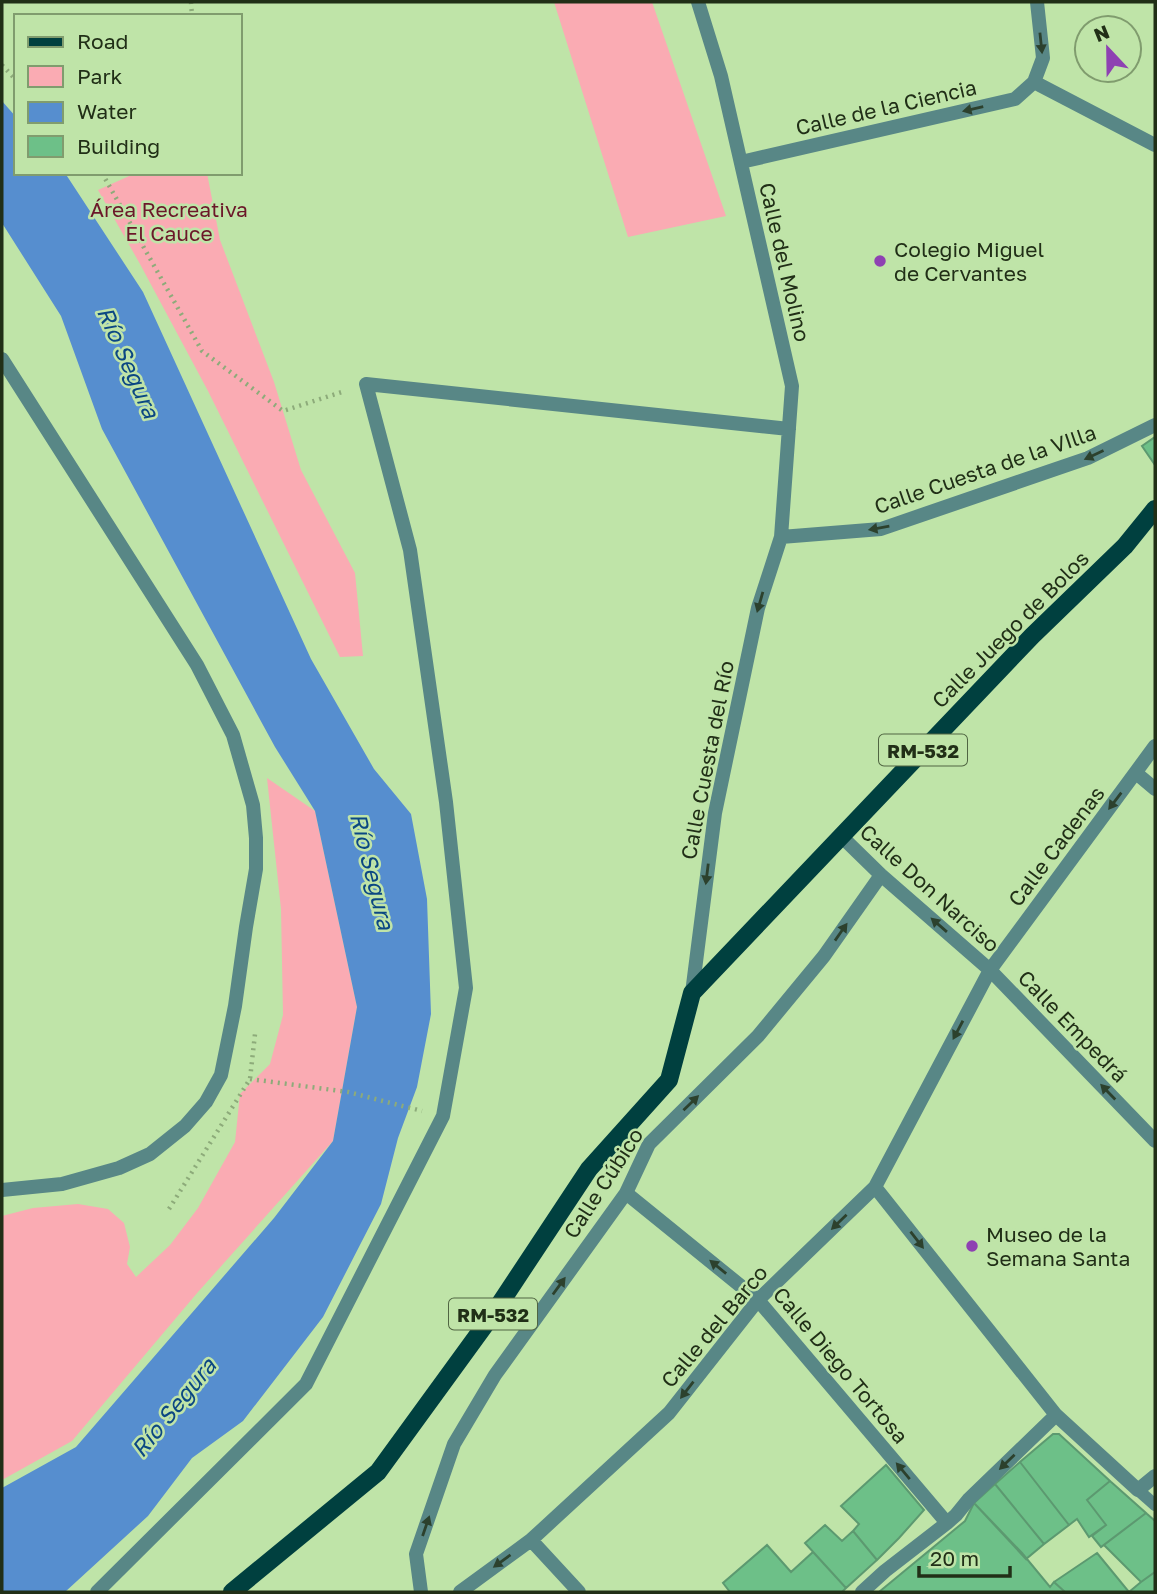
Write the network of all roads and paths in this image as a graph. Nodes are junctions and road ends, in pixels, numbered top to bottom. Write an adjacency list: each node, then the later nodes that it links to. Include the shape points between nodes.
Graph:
1 (698, 2): 7 (street, Calle del Molino)
2 (1037, 2): 5 (street, one-way to 5, via 1043,58)
3 (2, 65): 4 (path)
4 (14, 78)
5 (1034, 82): 6 (street); 7 (street, Calle de la Ciencia, one-way to 7, via 1015,99)
6 (1155, 145)
7 (741, 162): 12 (street, Calle del Molino, via 792,386)
8 (106, 175): 10 (path, via 202,351 283,411)
9 (2, 359): 27 (street, via 217,701 233,735 253,805 256,869 221,1074 206,1102 185,1126 149,1154 118,1168 62,1184)
10 (366, 384): 12 (street); 24 (street, via 410,550 466,988)
11 (1155, 425): 14 (street, Calle Cuesta de la VIlla, one-way to 14, via 1088,458 881,529)
12 (789, 429): 14 (street, Calle del Molino)
13 (1155, 509): 18 (main road, Calle Juego de Bolos / RM-532, via 1125,546)
14 (781, 537): 21 (street, Calle Cuesta del Río, one-way to 21, via 758,608 715,813)
15 (1155, 746): 16 (street, Calle Cadenas)
16 (1136, 774): 17 (street); 20 (street, Calle Cadenas, one-way to 20)
17 (1155, 789)
18 (841, 836): 19 (street, Calle Don Narciso); 21 (main road, Calle Juego de Bolos / RM-532)
19 (881, 875): 20 (street, Calle Don Narciso, one-way to 19); 28 (street, Calle Cúbico, one-way to 19, via 649,1144 758,1036 824,956)
20 (990, 970): 25 (street, Calle Empedrá, one-way to 20); 26 (street, Calle del Barco, one-way to 26)
21 (692, 993): 38 (main road, RM-532, via 668,1080 589,1169 493,1314 379,1472)
22 (255, 1028): 23 (path)
23 (250, 1079): 24 (path, via 348,1092); 29 (path)
24 (443, 1116): 37 (street, via 306,1384)
25 (1155, 1141)
26 (875, 1187): 30 (street, Calle del Barco, one-way to 30); 31 (street, one-way to 31)
27 (2, 1190)
28 (626, 1194): 30 (street, Calle Diego Tortosa, one-way to 28); 39 (street, Calle Cúbico, one-way to 28, via 416,1554 454,1444 495,1375)
29 (169, 1209)
30 (758, 1300): 35 (street, Calle Diego Tortosa, one-way to 30); 36 (street, Calle del Barco, one-way to 36, via 669,1413)
31 (1056, 1415): 33 (street); 35 (street, one-way to 35)
32 (1155, 1476): 33 (street)
33 (1138, 1490): 34 (lane)
34 (1155, 1505)
35 (947, 1523): 42 (street)
36 (531, 1540): 40 (street, Calle del Barco, one-way to 40); 41 (street)
37 (97, 1592)
38 (232, 1592)
39 (421, 1592)
40 (460, 1592)
41 (579, 1592)
42 (862, 1592)

